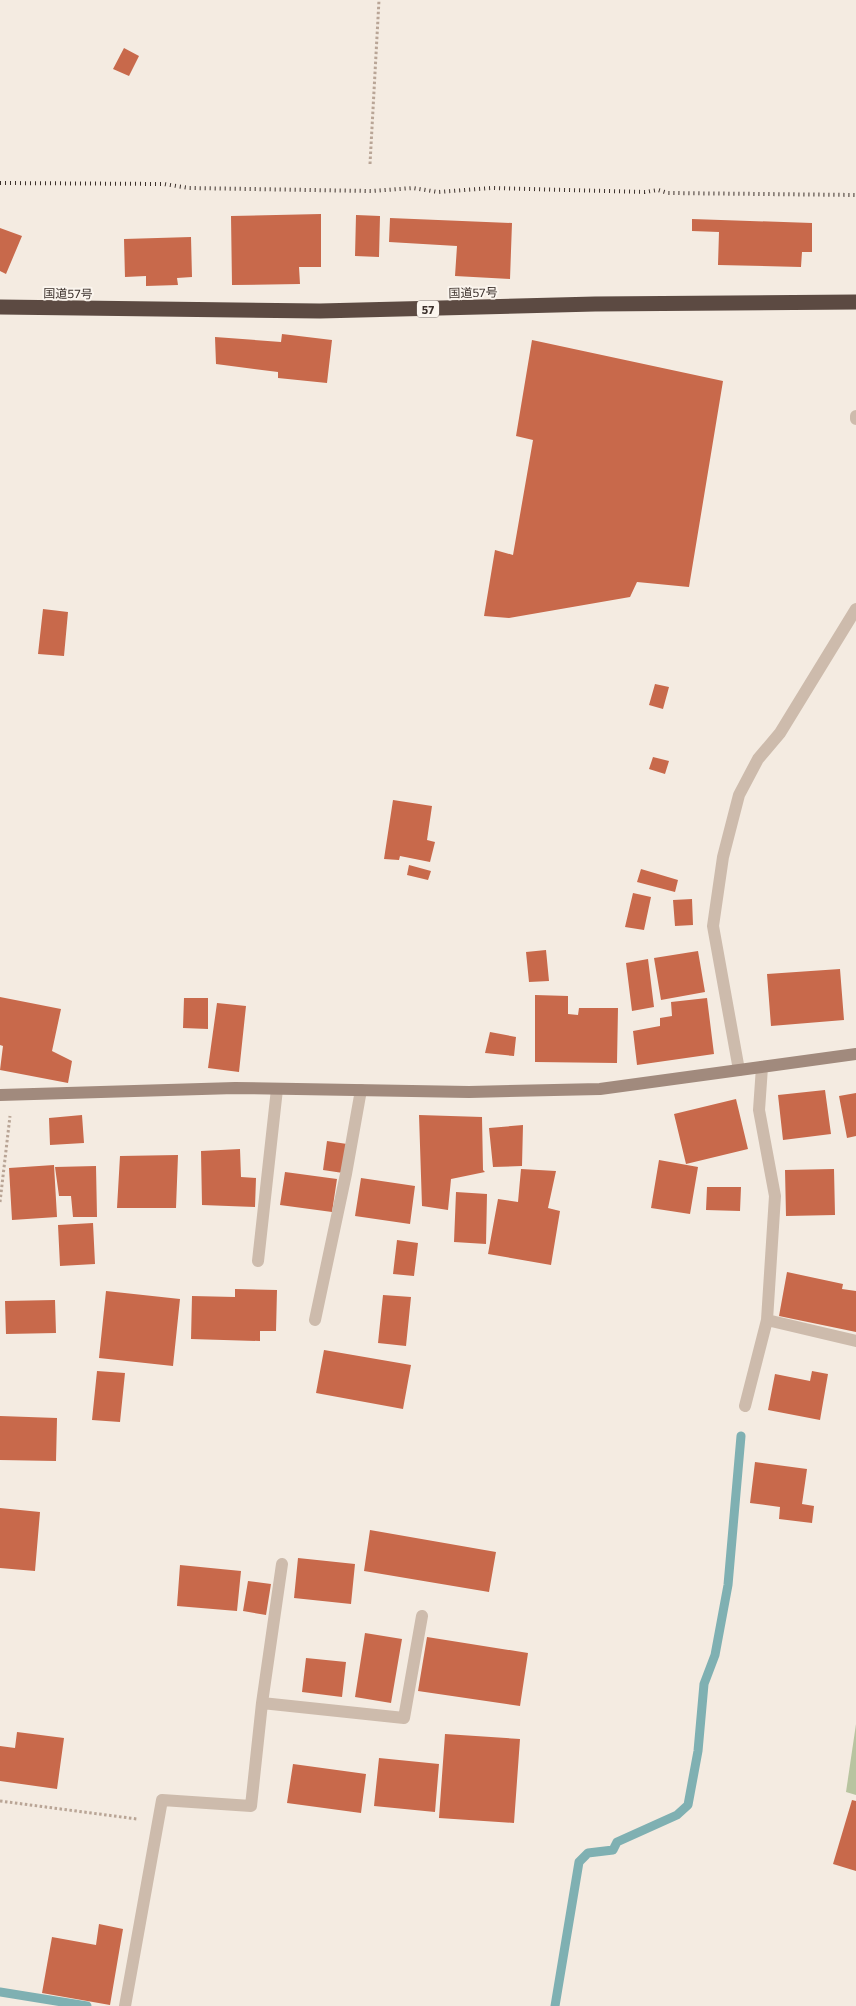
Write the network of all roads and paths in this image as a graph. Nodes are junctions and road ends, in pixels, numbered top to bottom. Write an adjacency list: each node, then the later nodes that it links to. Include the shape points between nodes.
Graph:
1 (379, 0): 2 (path)
2 (370, 164)
3 (856, 302): 4 (highway, 国道57号 / 57, via 320,311)
4 (0, 306)
5 (856, 609): 8 (street, via 780,733 758,759 739,794 725,848 713,926)
6 (856, 1054): 7 (street)
7 (762, 1067): 8 (street); 15 (street, via 759,1110 775,1196)
8 (738, 1070): 10 (street, via 600,1089)
9 (276, 1089): 10 (street); 11 (street); 13 (street)
10 (361, 1090): 14 (street)
11 (6, 1095): 12 (path)
12 (0, 1202)
13 (258, 1261)
14 (316, 1320)
15 (767, 1320): 16 (street); 17 (street)
16 (856, 1341)
17 (745, 1406)
18 (282, 1564): 20 (street)
19 (422, 1616): 20 (street, via 404,1718)
20 (262, 1703): 22 (street, via 251,1806 162,1800)
21 (0, 1801): 22 (path)
22 (158, 1821): 23 (street)
23 (125, 2006)

